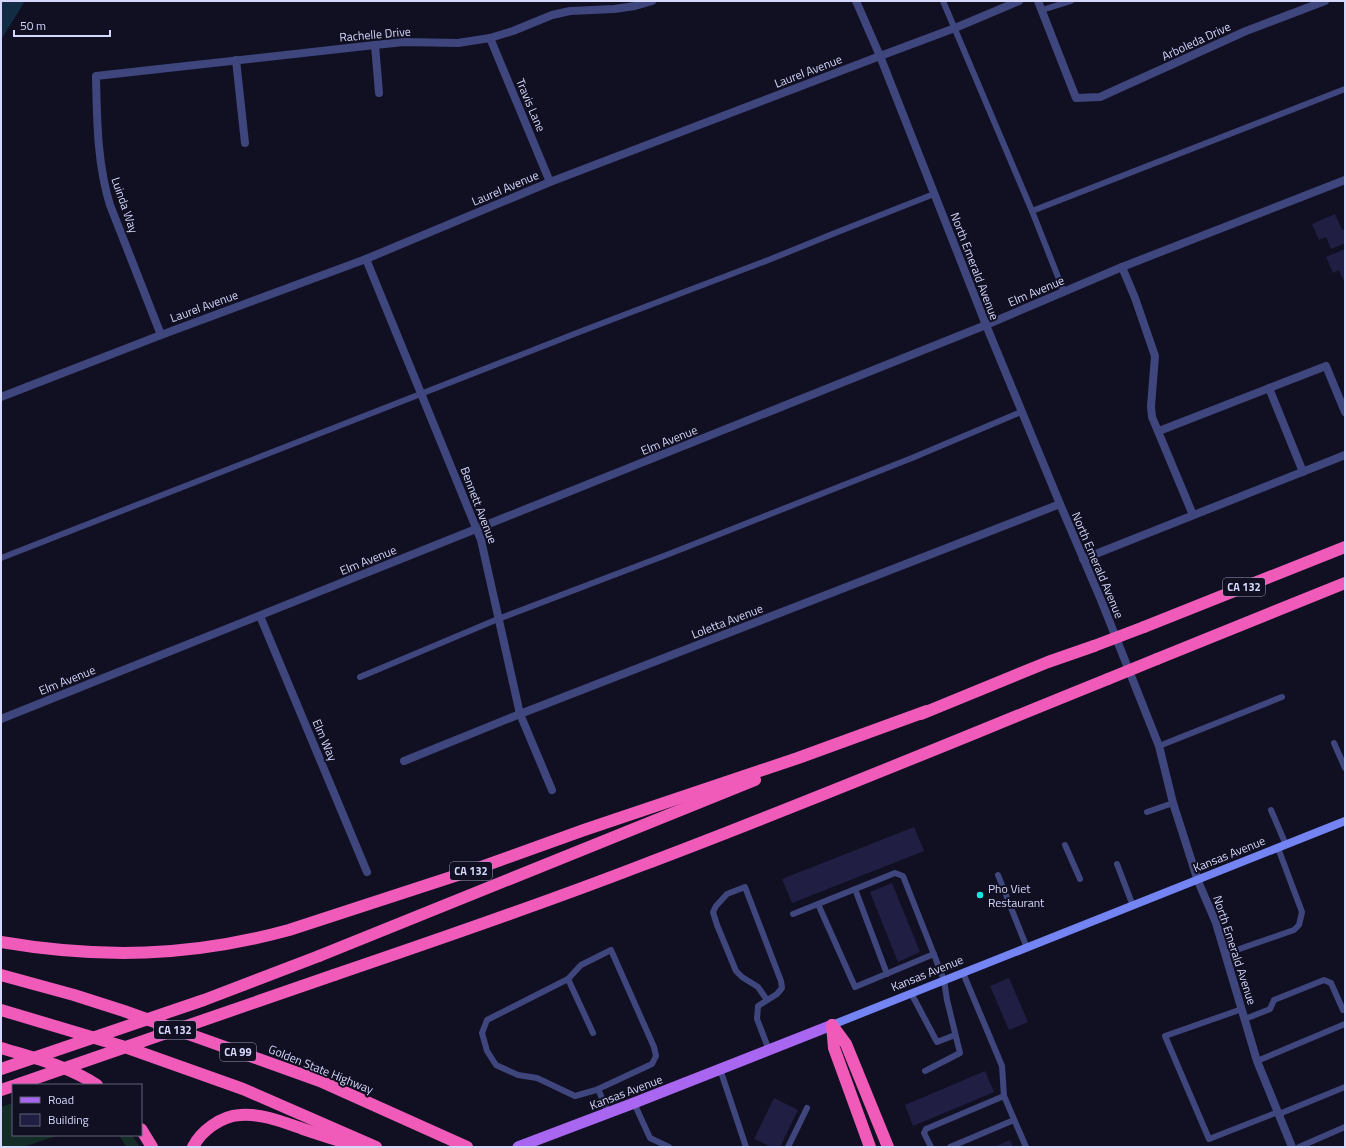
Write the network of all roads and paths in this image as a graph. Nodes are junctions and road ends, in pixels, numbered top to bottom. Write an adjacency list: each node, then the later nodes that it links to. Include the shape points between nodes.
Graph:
1 (652, 1): 10 (street, Rachelle Drive, via 614,9 570,11 552,15)
2 (856, 1): 12 (street, North Emerald Avenue)
3 (943, 1): 9 (lane)
4 (1019, 1): 9 (street, Laurel Avenue)
5 (1038, 1): 8 (street)
6 (1071, 1): 8 (lane)
7 (1325, 1): 8 (street, Arboleda Drive, via 1246,31 1100,97 1076,98)
8 (1042, 10)
9 (955, 28): 12 (street, Laurel Avenue); 21 (lane)
10 (490, 38): 11 (street, Rachelle Drive, via 458,43 404,42); 19 (street, Travis Lane)
11 (375, 45): 13 (street, Rachelle Drive); 16 (street)
12 (880, 56): 19 (street, Laurel Avenue); 20 (street, North Emerald Avenue)
13 (236, 60): 14 (street, Rachelle Drive); 17 (street)
14 (96, 76): 26 (street, Luinda Way, via 104,187)
15 (1345, 89): 21 (lane)
16 (379, 93)
17 (246, 143)
18 (1345, 180): 23 (street, Elm Avenue)
19 (550, 182): 22 (street, Laurel Avenue)
20 (934, 194): 25 (street, North Emerald Avenue); 28 (lane)
21 (1032, 211): 24 (lane)
22 (366, 259): 26 (street, Laurel Avenue); 28 (street, Bennett Avenue)
23 (1122, 267): 24 (street, Elm Avenue); 32 (street, via 1153,349 1155,364 1151,406 1152,417)
24 (1064, 292): 25 (street, Elm Avenue)
25 (986, 326): 30 (street, North Emerald Avenue); 37 (street, Elm Avenue)
26 (162, 335): 29 (street, Laurel Avenue)
27 (1269, 388): 31 (street, via 1326,366); 32 (street); 34 (street)
28 (421, 394): 37 (street, Bennett Avenue); 39 (lane)
29 (1, 397)
30 (1021, 412): 35 (street, North Emerald Avenue); 43 (lane, via 912,458)
31 (1345, 412)
32 (1158, 431): 36 (street)
33 (1345, 455): 34 (street)
34 (1303, 472): 36 (street)
35 (1060, 504): 40 (street, North Emerald Avenue); 47 (street, Loletta Avenue)
36 (1193, 515): 40 (street)
37 (477, 530): 42 (street, Elm Avenue); 43 (street, Bennett Avenue)
38 (1345, 547): 46 (highway, CA 132, bridge)
39 (1, 558)
40 (1083, 559): 50 (street, North Emerald Avenue)
41 (1345, 583): 95 (highway, CA 132, bridge, via 641,866 488,922)
42 (260, 616): 48 (street, Elm Avenue); 62 (street, Elm Way)
43 (498, 619): 44 (lane); 47 (street, Bennett Avenue)
44 (360, 677)
45 (1282, 698): 50 (lane)
46 (927, 711): 70 (highway, CA 132, via 473,870 263,937 184,950 124,954 64,951); 92 (highway, bridge, via 319,956 204,1000)
47 (520, 714): 51 (street, Loletta Avenue); 53 (street, Bennett Avenue)
48 (1, 719)
49 (1334, 742): 52 (lane)
50 (1159, 746): 54 (street, North Emerald Avenue)
51 (404, 761)
52 (1345, 768)
53 (552, 790)
54 (1173, 803): 56 (lane); 65 (street, North Emerald Avenue)
55 (1271, 810): 59 (lane)
56 (1147, 812)
57 (1345, 821): 59 (main road, Kansas Avenue)
58 (1066, 844): 64 (lane)
59 (1286, 845): 60 (main road, Kansas Avenue)
60 (1278, 848): 65 (main road, Kansas Avenue); 73 (lane, via 1302,912 1299,925 1294,930)
61 (1117, 864): 68 (lane)
62 (367, 872)
63 (998, 875): 71 (lane)
64 (1080, 879)
65 (1198, 881): 68 (main road, Kansas Avenue); 73 (street, North Emerald Avenue, via 1216,923)
66 (855, 889): 67 (lane); 72 (lane, via 894,873 903,876); 75 (lane)
67 (818, 904): 69 (lane); 75 (lane, via 855,987)
68 (1133, 906): 71 (main road, Kansas Avenue)
69 (793, 914)
70 (1, 942)
71 (1028, 948): 74 (main road, Kansas Avenue)
72 (934, 954): 75 (lane); 78 (lane)
73 (1225, 954): 81 (street, North Emerald Avenue)
74 (963, 973): 78 (main road, Kansas Avenue); 101 (lane, via 1002,1066)
75 (887, 974)
76 (1, 975): 113 (highway, Golden State Highway / CA 99, via 124,1011 320,1081)
77 (568, 979): 87 (lane); 99 (lane, via 581,965 611,950 654,1047 656,1056 652,1064); 99 (lane, via 487,1020 482,1033 487,1051 496,1065 518,1075 537,1078 575,1096)
78 (944, 980): 79 (main road, Kansas Avenue); 88 (lane)
79 (912, 993): 85 (main road, Kansas Avenue); 88 (lane, via 938,1042)
80 (767, 1000): 80 (lane, via 758,987 736,971 714,912 727,894 745,887 782,981 782,988); 90 (lane, via 758,1006 757,1019)
81 (1242, 1008): 84 (street, North Emerald Avenue); 105 (lane, via 1165,1036 1209,1139)
82 (1, 1010): 112 (highway, via 125,1047 243,1089)
83 (1343, 1010): 84 (lane, via 1332,983 1324,980 1274,1000 1270,1009)
84 (1245, 1019): 91 (street, North Emerald Avenue)
85 (832, 1024): 90 (main road, Kansas Avenue); 118 (highway, via 834,1048); 119 (highway, via 846,1044)
86 (1345, 1024): 91 (lane)
87 (593, 1033)
88 (955, 1035): 94 (lane, via 960,1053)
89 (1, 1048): 96 (highway, via 60,1066)
90 (769, 1050): 93 (main road, Kansas Avenue)
91 (1257, 1061): 105 (street, North Emerald Avenue)
92 (1, 1069)
93 (720, 1069): 102 (main road, Kansas Avenue); 116 (lane)
94 (925, 1071)
95 (19, 1084)
96 (95, 1084)
97 (12, 1086): 100 (highway)
98 (1345, 1087): 105 (lane)
99 (598, 1089): 104 (lane)
100 (1, 1090)
101 (1004, 1096): 106 (lane); 120 (lane, via 926,1129 924,1133)
102 (634, 1103): 104 (main road, Kansas Avenue); 115 (lane, via 650,1138)
103 (807, 1108): 117 (lane)
104 (608, 1112): 114 (main road, Kansas Avenue)
105 (1278, 1113): 123 (street, North Emerald Avenue)
106 (1014, 1120): 121 (lane); 122 (lane)
107 (1345, 1127): 124 (lane)
108 (142, 1131): 109 (highway)
109 (152, 1147)
110 (193, 1147): 111 (highway, via 211,1127 225,1119 240,1115 281,1121)
111 (359, 1147)
112 (376, 1147)
113 (467, 1147)
114 (518, 1147)
115 (669, 1147)
116 (746, 1147)
117 (788, 1147)
118 (870, 1147)
119 (888, 1147)
120 (931, 1147)
121 (950, 1147)
122 (1026, 1147)
123 (1292, 1147)
124 (1299, 1147)

